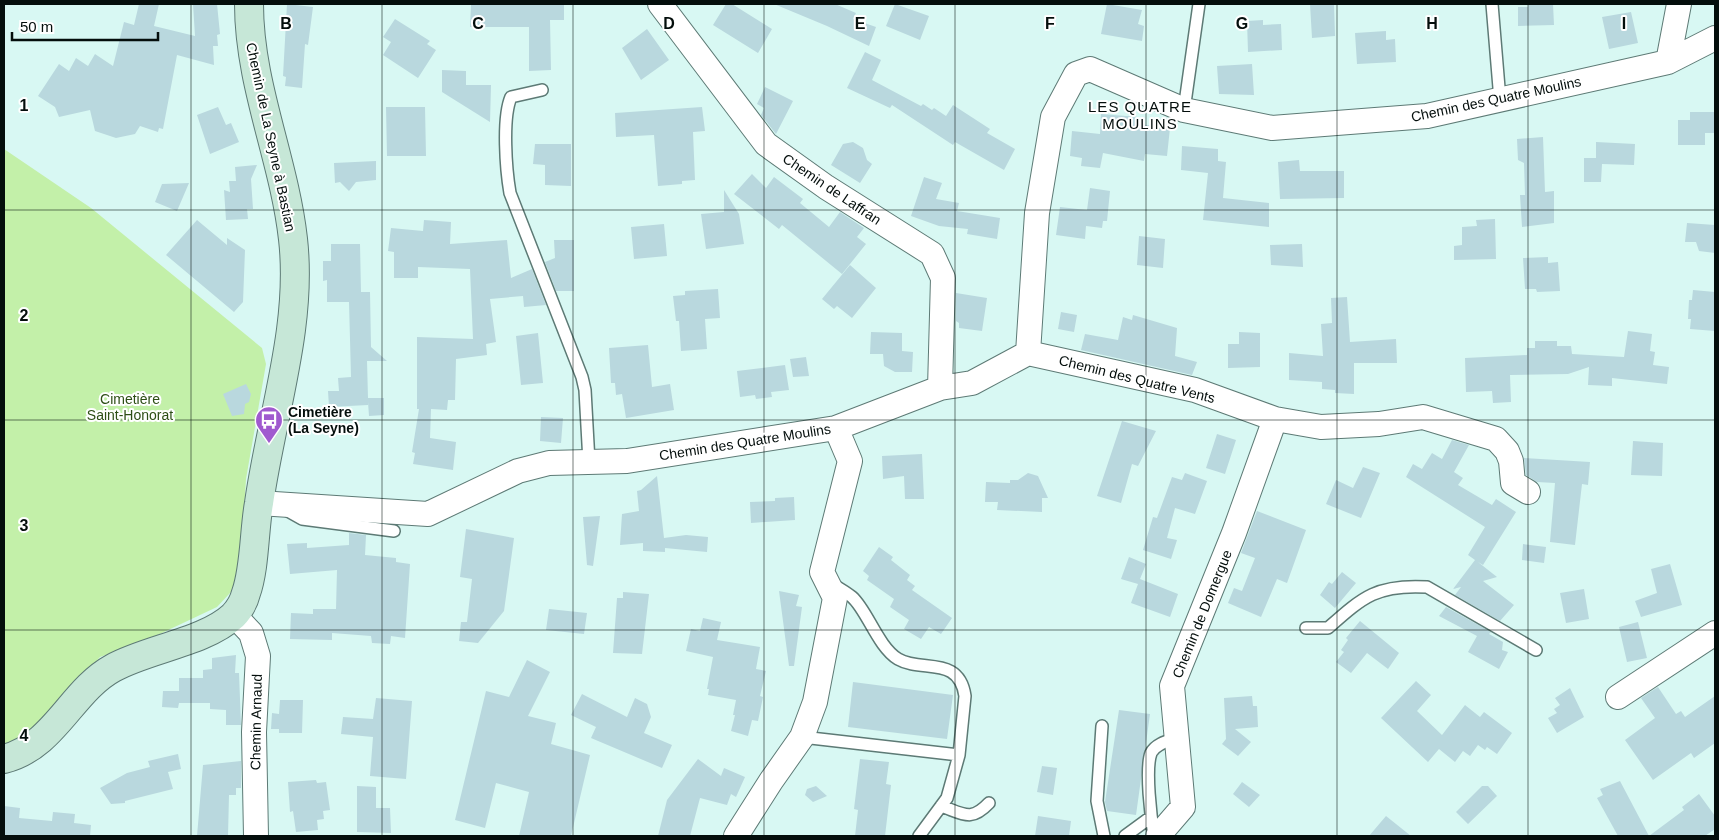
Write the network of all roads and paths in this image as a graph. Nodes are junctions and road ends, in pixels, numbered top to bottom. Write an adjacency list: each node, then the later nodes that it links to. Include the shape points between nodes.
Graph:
1 (249, 4): 17 (street, Chemin de La Seyne à Bastian, via 250,44 289,211 295,267)
2 (660, 4): 12 (street, Chemin de Laffran, via 766,144 826,188 932,254 943,278)
3 (1199, 4): 10 (lane)
4 (1492, 4): 9 (lane)
5 (1679, 4): 7 (street)
6 (1715, 38): 7 (street, Chemin des Quatre Moulins)
7 (1668, 62): 9 (street, Chemin des Quatre Moulins)
8 (542, 90): 15 (lane, via 511,97 506,171 510,193 582,377)
9 (1500, 100): 10 (street, Chemin des Quatre Moulins, via 1427,116 1272,128)
10 (1184, 110): 11 (street, Chemin des Quatre Moulins, via 1090,70 1076,74 1053,117 1037,213)
11 (1028, 353): 12 (street, Chemin des Quatre Moulins, via 972,383); 13 (street, Chemin des Quatre Vents, via 1196,390)
12 (940, 388): 14 (street, Chemin des Quatre Moulins)
13 (1275, 419): 16 (street, Chemin des Quatre Vents, via 1321,427 1378,424 1423,417 1496,439 1511,461 1513,483); 26 (street, Chemin de Domergue, via 1172,686)
14 (836, 428): 15 (street, Chemin des Quatre Moulins, via 627,461); 19 (street, via 850,461 822,572)
15 (589, 462): 17 (street, Chemin des Quatre Moulins, via 548,463 518,471 428,514)
16 (1528, 492)
17 (269, 504): 18 (lane, via 302,519); 20 (street, Chemin de La Seyne à Bastian, via 247,590)
18 (394, 531)
19 (827, 581): 27 (street, via 835,598 815,702); 28 (lane, via 853,597 876,634 898,659 944,668 962,682 966,696)
20 (234, 615): 29 (street, via 207,631 112,668 36,744 22,754); 33 (street, Chemin Arnaud, via 251,634 258,656 254,732)
21 (1306, 628): 23 (lane, via 1328,628 1363,598 1385,590 1427,587)
22 (1715, 633): 24 (street)
23 (1536, 650)
24 (1618, 697)
25 (1102, 726): 36 (lane, via 1098,801)
26 (1178, 737): 32 (street, Chemin de Domergue, via 1183,807); 32 (lane, via 1155,747 1151,754)
27 (802, 738): 28 (lane); 34 (street)
28 (958, 755): 31 (lane, via 947,798)
29 (4, 759)
30 (990, 803): 31 (lane, via 979,814 971,816)
31 (941, 806): 35 (lane)
32 (1154, 830): 37 (lane)
33 (256, 836)
34 (736, 836)
35 (919, 836)
36 (1104, 836)
37 (1125, 836)

